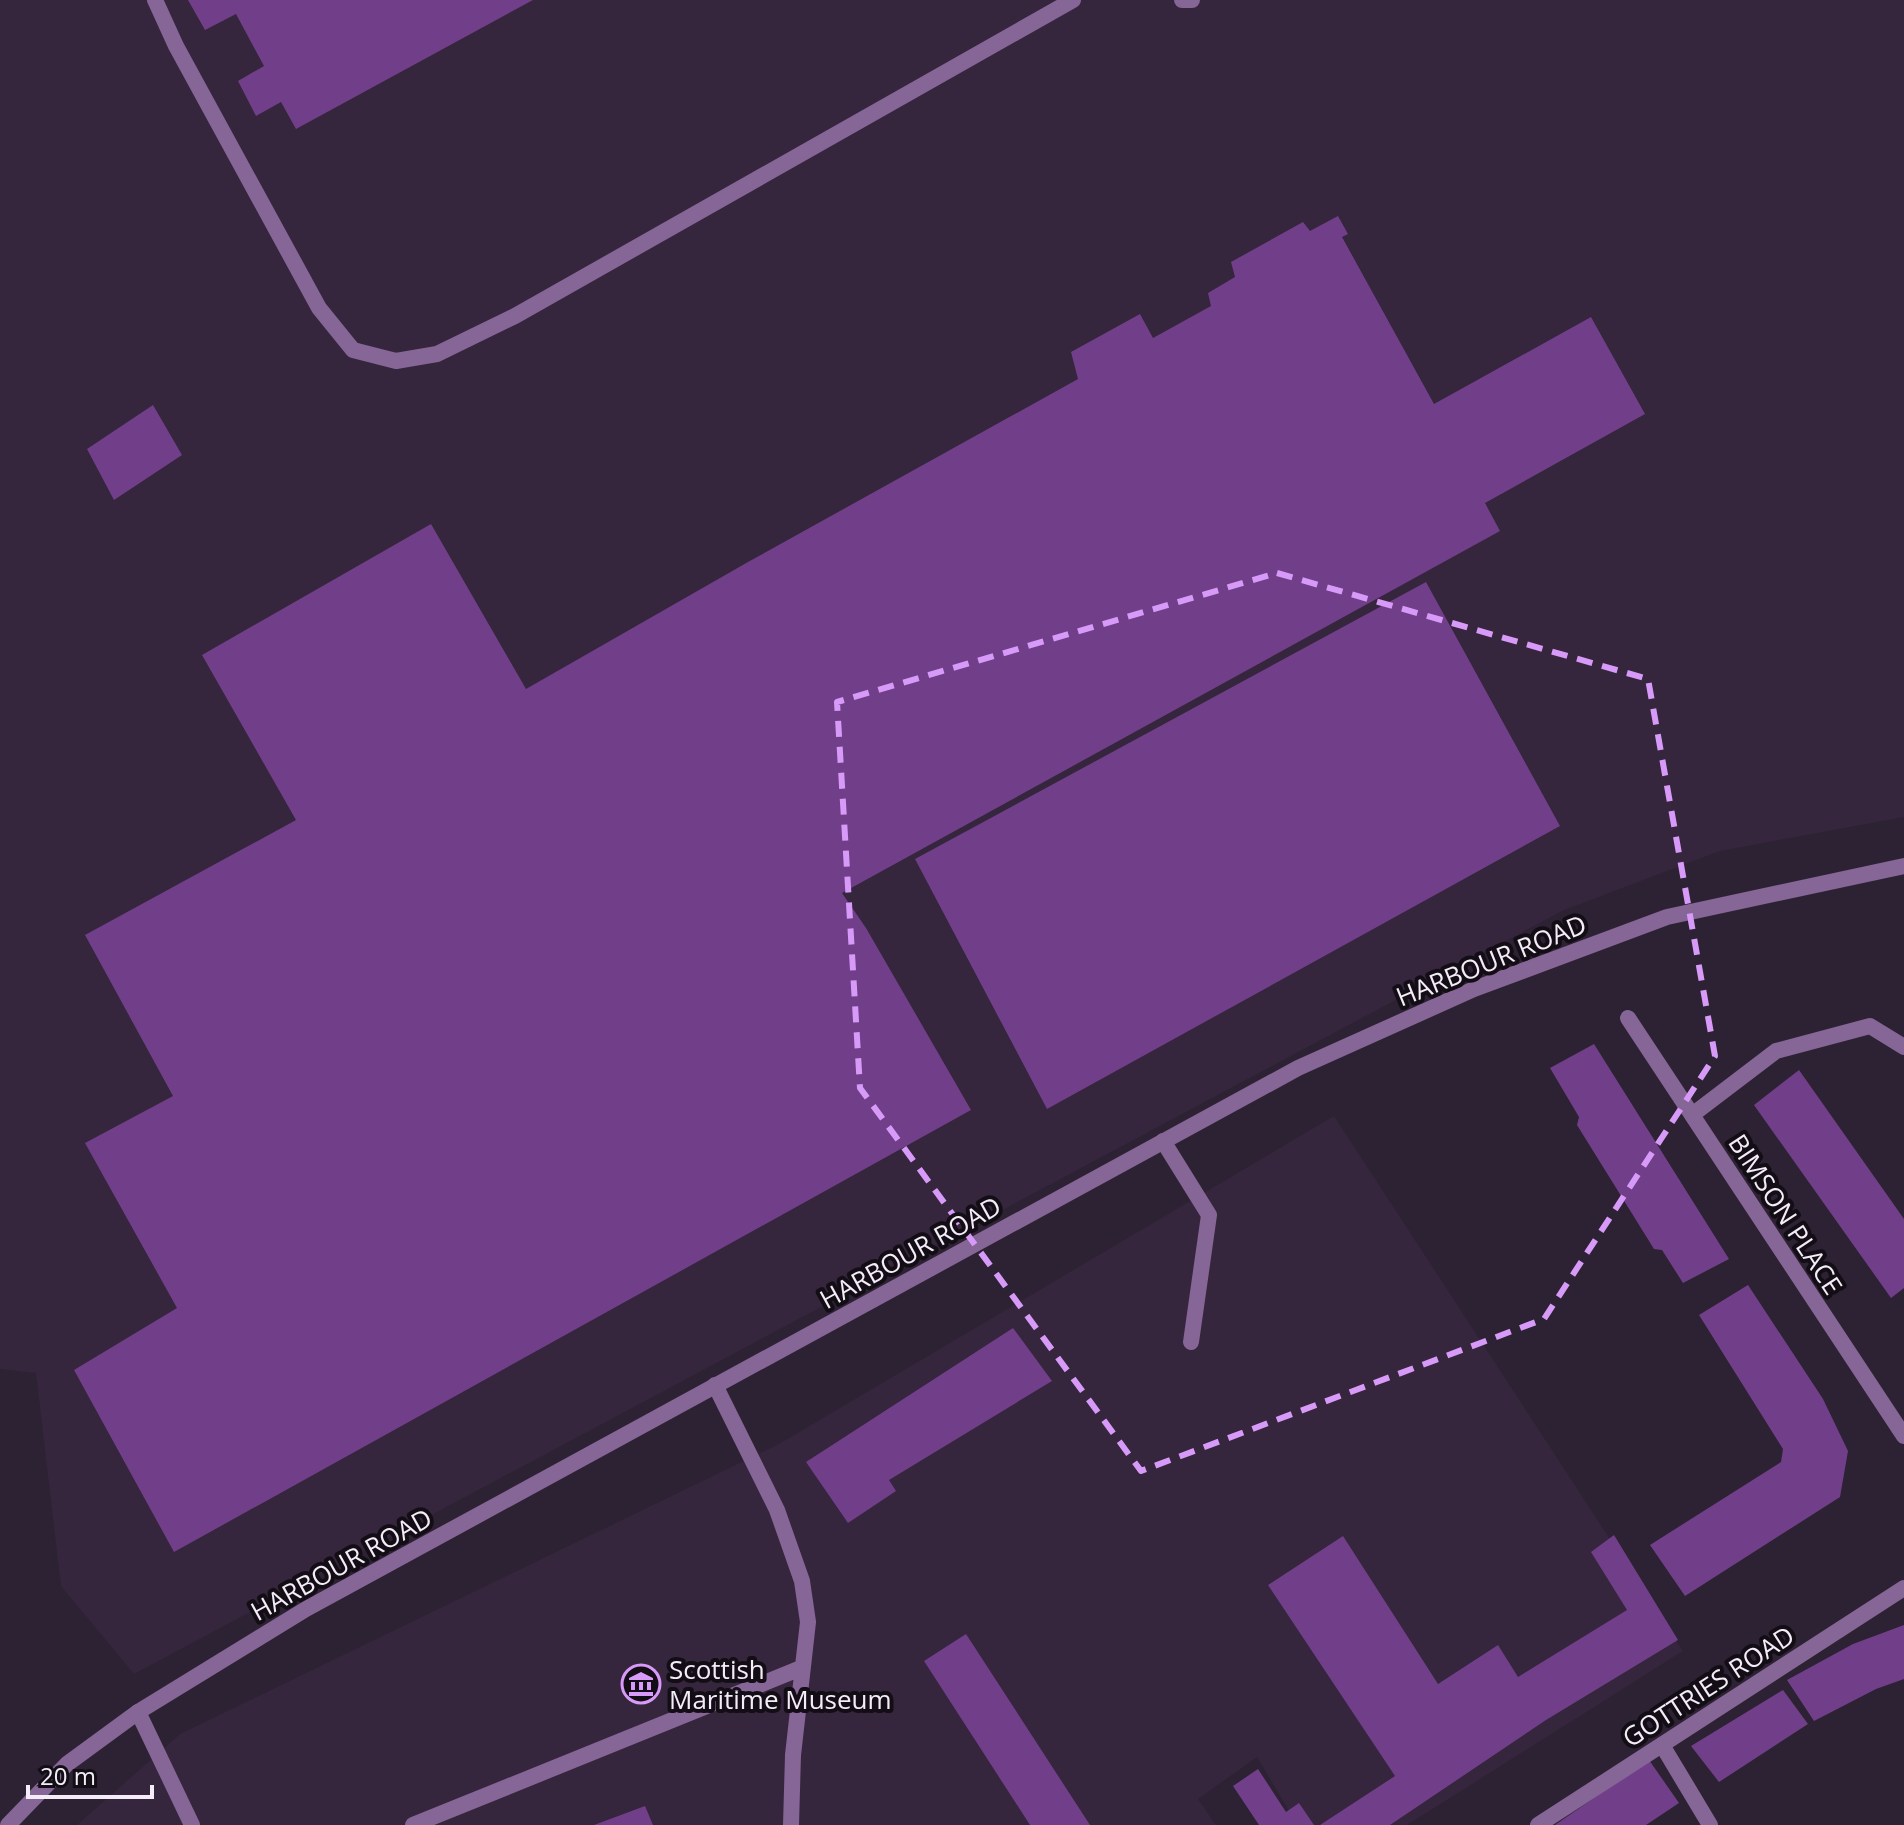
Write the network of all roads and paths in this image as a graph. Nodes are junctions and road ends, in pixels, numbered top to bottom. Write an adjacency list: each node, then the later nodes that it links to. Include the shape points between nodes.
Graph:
1 (155, 0): 2 (street, via 319,308 353,350 396,361 437,354 515,316)
2 (1073, 0)
3 (1182, 0): 4 (street)
4 (1192, 0)
5 (1904, 866): 9 (street, HARBOUR ROAD, via 1667,917 1460,995 1298,1068)
6 (1628, 1018): 8 (street, BIMSON PLACE)
7 (1904, 1047): 8 (street, via 1870,1026 1776,1051)
8 (1692, 1115): 12 (street, BIMSON PLACE)
9 (1163, 1141): 10 (street, via 1209,1215); 11 (street, HARBOUR ROAD)
10 (1191, 1342)
11 (715, 1385): 14 (street, via 777,1510 802,1581 808,1622); 15 (street, HARBOUR ROAD, via 306,1609)
12 (1904, 1436)
13 (1904, 1588): 16 (street, GOTTRIES ROAD)
14 (801, 1668): 19 (street); 20 (street)
15 (138, 1712): 17 (street, HARBOUR ROAD, via 67,1764); 18 (street)
16 (1662, 1745): 21 (street, GOTTRIES ROAD); 22 (street)
17 (8, 1825)
18 (192, 1825)
19 (413, 1825)
20 (791, 1825)
21 (1538, 1825)
22 (1710, 1825)

